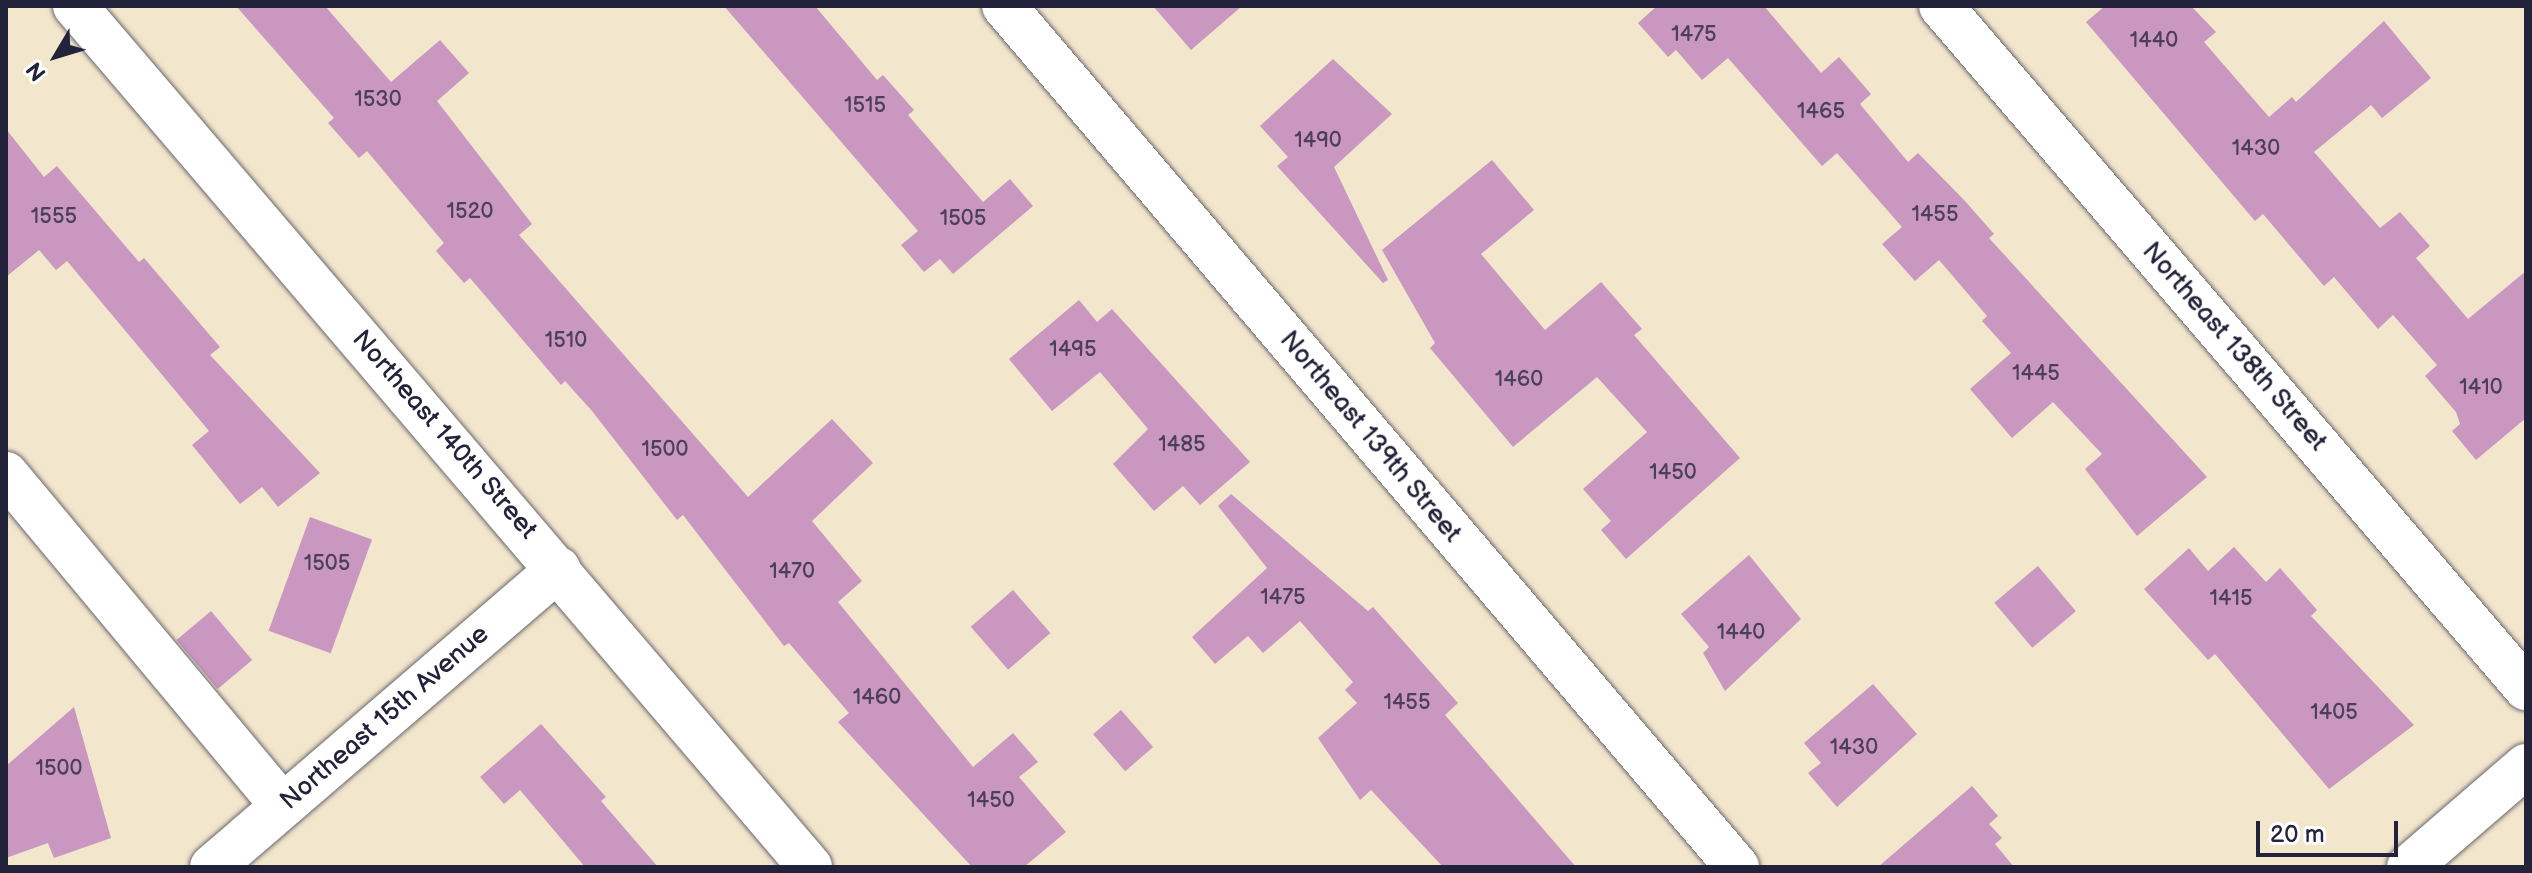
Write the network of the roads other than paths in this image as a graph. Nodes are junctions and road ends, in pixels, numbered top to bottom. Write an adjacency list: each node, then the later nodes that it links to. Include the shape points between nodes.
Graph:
1 (75, 6): 5 (street, Northeast 140th Street)
2 (1004, 6): 11 (street, Northeast 139th Street)
3 (1941, 6): 6 (street, Northeast 138th Street)
4 (6, 474): 8 (street)
5 (559, 569): 8 (street, Northeast 15th Avenue); 10 (street, Northeast 140th Street)
6 (2526, 688)
7 (2526, 766): 12 (street)
8 (283, 806): 9 (street, Northeast 15th Avenue)
9 (212, 867)
10 (810, 867)
11 (1737, 867)
12 (2409, 867)

